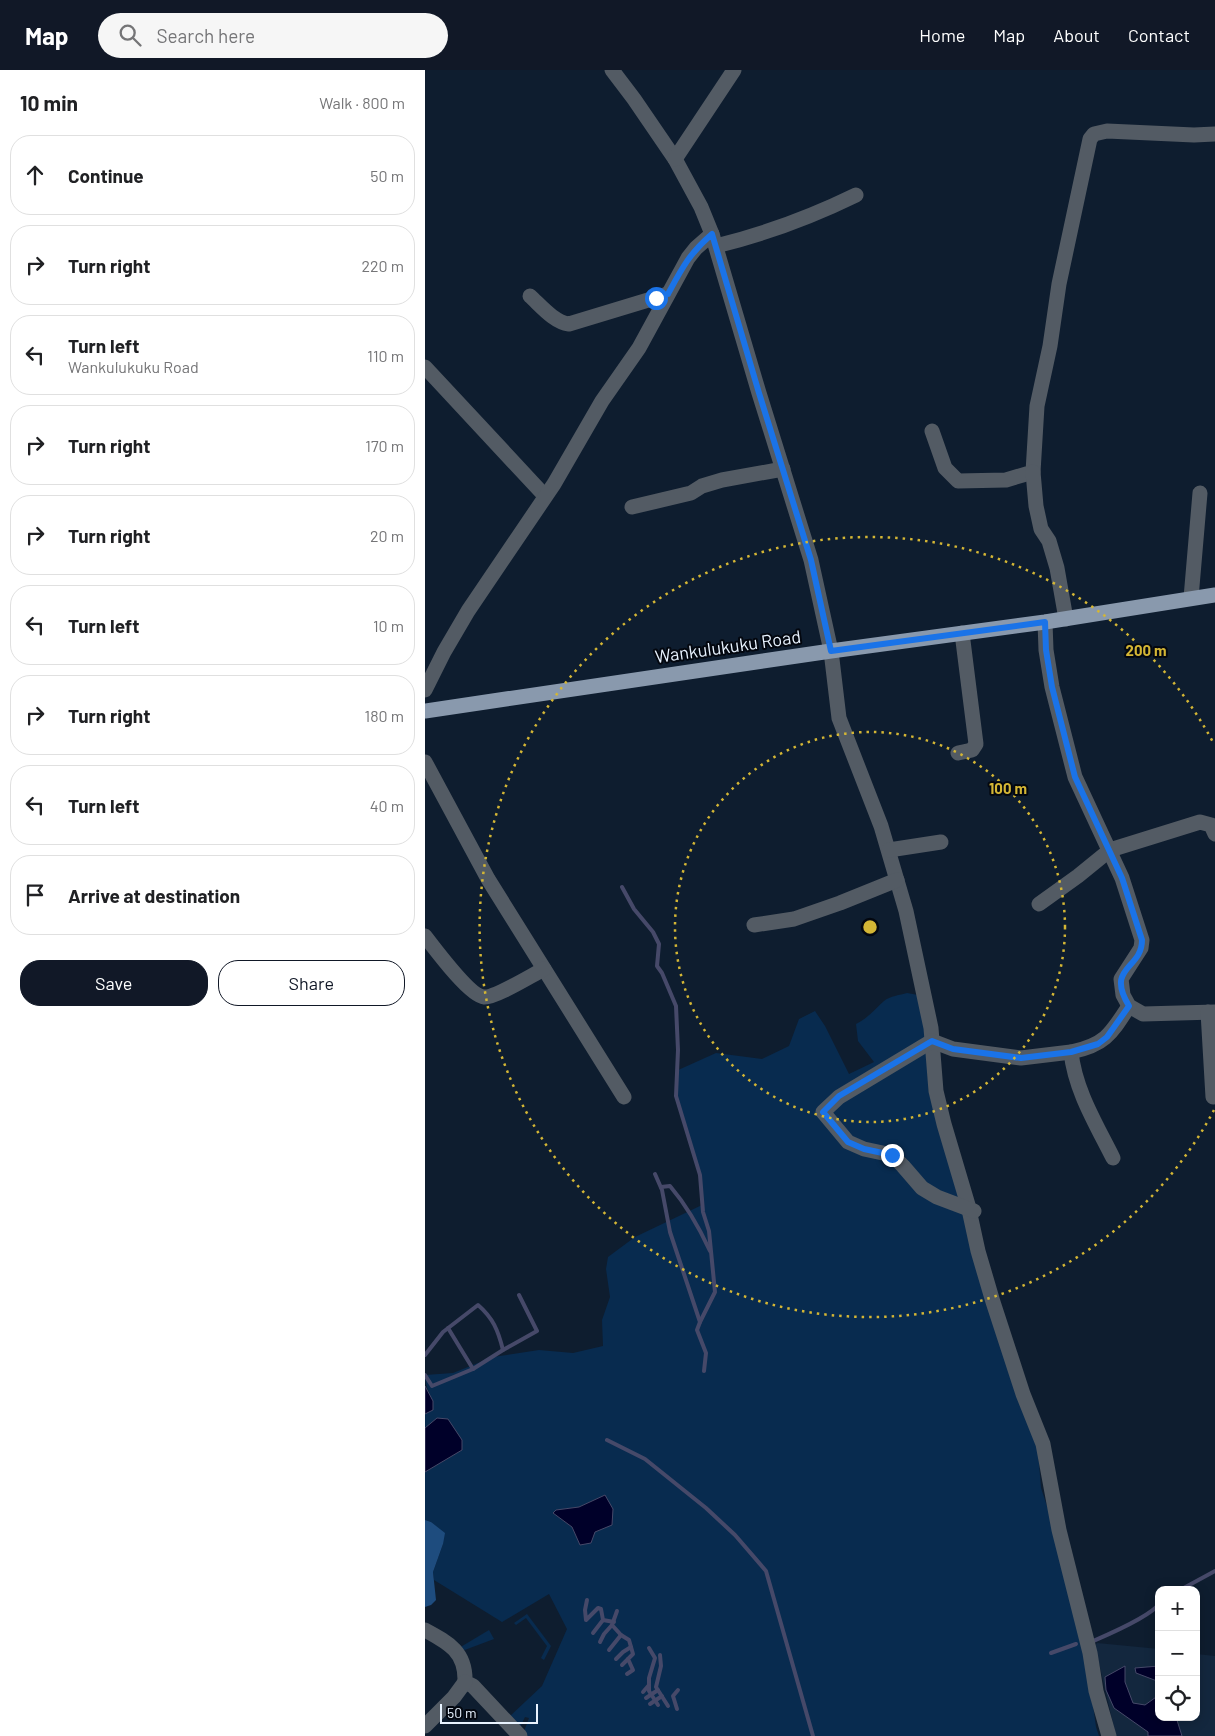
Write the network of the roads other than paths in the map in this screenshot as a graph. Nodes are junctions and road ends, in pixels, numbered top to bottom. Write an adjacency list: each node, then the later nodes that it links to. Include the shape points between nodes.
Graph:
1 (612, 70): 4 (street)
2 (734, 70): 4 (street)
3 (1215, 134): 12 (street, via 1107,131 1094,134 1089,139 1037,406)
4 (675, 159): 6 (street, via 701,207)
5 (856, 195): 6 (street, via 753,237)
6 (714, 240): 7 (street, via 696,248); 11 (street)
7 (668, 294): 8 (street, via 569,324 553,317); 14 (street, via 639,348 602,401)
8 (531, 296)
9 (425, 367): 14 (street)
10 (932, 431): 12 (street, via 945,468 958,481 1006,480)
11 (783, 469): 15 (street, via 721,480 691,493); 21 (street, via 811,560)
12 (1033, 472): 18 (street, via 1041,529 1049,541 1057,568)
13 (1199, 493): 17 (street)
14 (545, 496): 22 (street, via 468,612)
15 (632, 507)
16 (1215, 595): 17 (main road, Wankulukuku Road)
17 (1191, 598): 18 (main road, Wankulukuku Road)
18 (1066, 619): 19 (main road, Wankulukuku Road)
19 (1045, 622): 20 (main road, Wankulukuku Road); 29 (street, via 1052,687 1075,777)
20 (962, 633): 21 (main road, Wankulukuku Road); 24 (street, via 975,744 971,750)
21 (831, 651): 23 (main road, Wankulukuku Road); 28 (street, via 839,718)
22 (425, 690)
23 (425, 711)
24 (958, 753)
25 (425, 762): 34 (street, via 488,879)
26 (1215, 834): 29 (street, via 1211,825 1200,822)
27 (941, 842): 28 (street)
28 (889, 850): 30 (street)
29 (1110, 850): 31 (street); 35 (street, via 1142,940 1141,948 1121,979 1123,995)
30 (897, 880): 32 (street, via 794,919); 37 (street)
31 (1039, 904)
32 (754, 925)
33 (425, 936): 34 (street, via 478,996 494,995)
34 (544, 969): 39 (street)
35 (1129, 1006): 36 (street, via 1143,1014); 38 (street, via 1107,1037 1098,1044)
36 (1211, 1012): 40 (street)
37 (932, 1041): 38 (street, via 953,1049 1021,1058); 42 (street, via 936,1091 943,1124); 42 (street, via 839,1096 823,1112 848,1142 892,1155 922,1188)
38 (1071, 1052): 41 (street, via 1072,1067 1085,1102)
39 (624, 1097)
40 (1213, 1097)
41 (1113, 1158)
42 (973, 1211): 47 (street, via 978,1252 1023,1394 1043,1444 1059,1530)
43 (425, 1630): 44 (street, via 458,1653 465,1670)
44 (465, 1682): 45 (street); 46 (street, via 473,1686)
45 (425, 1726)
46 (520, 1736)
47 (1109, 1736)

